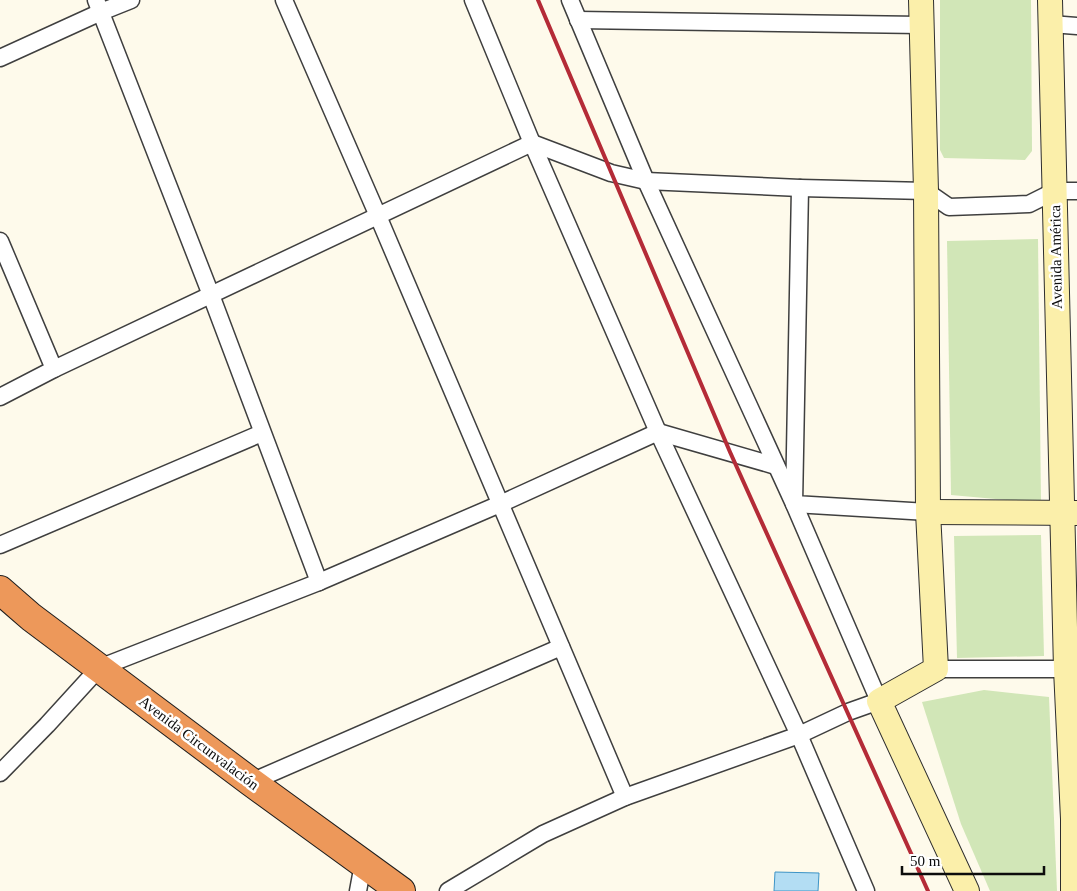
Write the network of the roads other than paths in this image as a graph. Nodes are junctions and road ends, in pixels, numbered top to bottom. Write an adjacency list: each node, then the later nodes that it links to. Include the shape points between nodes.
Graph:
1 (131, 0): 7 (street)
2 (284, 0): 18 (street)
3 (473, 0): 13 (street)
4 (570, 0): 8 (street)
5 (921, 0): 10 (main road)
6 (1050, 0): 9 (main road, Avenida América)
7 (98, 6): 12 (street); 20 (street)
8 (578, 20): 10 (street); 14 (street)
9 (1051, 24): 11 (street); 17 (main road, Avenida América)
10 (921, 25): 16 (main road)
11 (1077, 26)
12 (0, 58)
13 (532, 143): 14 (street, via 611,173); 18 (street); 23 (street)
14 (646, 181): 15 (street); 25 (street)
15 (800, 188): 16 (street); 27 (street)
16 (926, 191): 17 (street, via 949,207 1029,204); 28 (main road)
17 (1066, 191): 29 (main road, Avenida América)
18 (378, 216): 20 (street); 26 (street)
19 (0, 241): 21 (street)
20 (211, 295): 21 (street); 24 (street)
21 (54, 369): 22 (street)
22 (0, 397)
23 (658, 432): 25 (street); 26 (street); 38 (street)
24 (262, 433): 30 (street); 31 (street)
25 (776, 466): 27 (street)
26 (500, 504): 31 (street); 33 (street)
27 (794, 504): 28 (street); 37 (street)
28 (928, 512): 29 (main road); 35 (main road)
29 (1070, 514): 36 (main road, Avenida América)
30 (0, 545)
31 (319, 582): 34 (street)
32 (0, 590): 34 (highway, Avenida Circunvalación, via 30,617)
33 (561, 647): 40 (street); 41 (street)
34 (100, 668): 39 (street); 40 (highway, Avenida Circunvalación)
35 (936, 669): 36 (street); 37 (main road)
36 (1071, 669): 42 (main road, Avenida América)
37 (879, 701): 38 (street); 48 (main road)
38 (799, 734): 41 (street); 47 (street)
39 (0, 773)
40 (251, 782): 43 (highway, Avenida Circunvalación)
41 (625, 797): 46 (street, via 543,834)
42 (1075, 819): 49 (main road, Avenida América)
43 (363, 864): 44 (street); 45 (highway, Avenida Circunvalación)
44 (358, 891)
45 (401, 891)
46 (448, 891)
47 (866, 891)
48 (967, 891)
49 (1073, 891)

